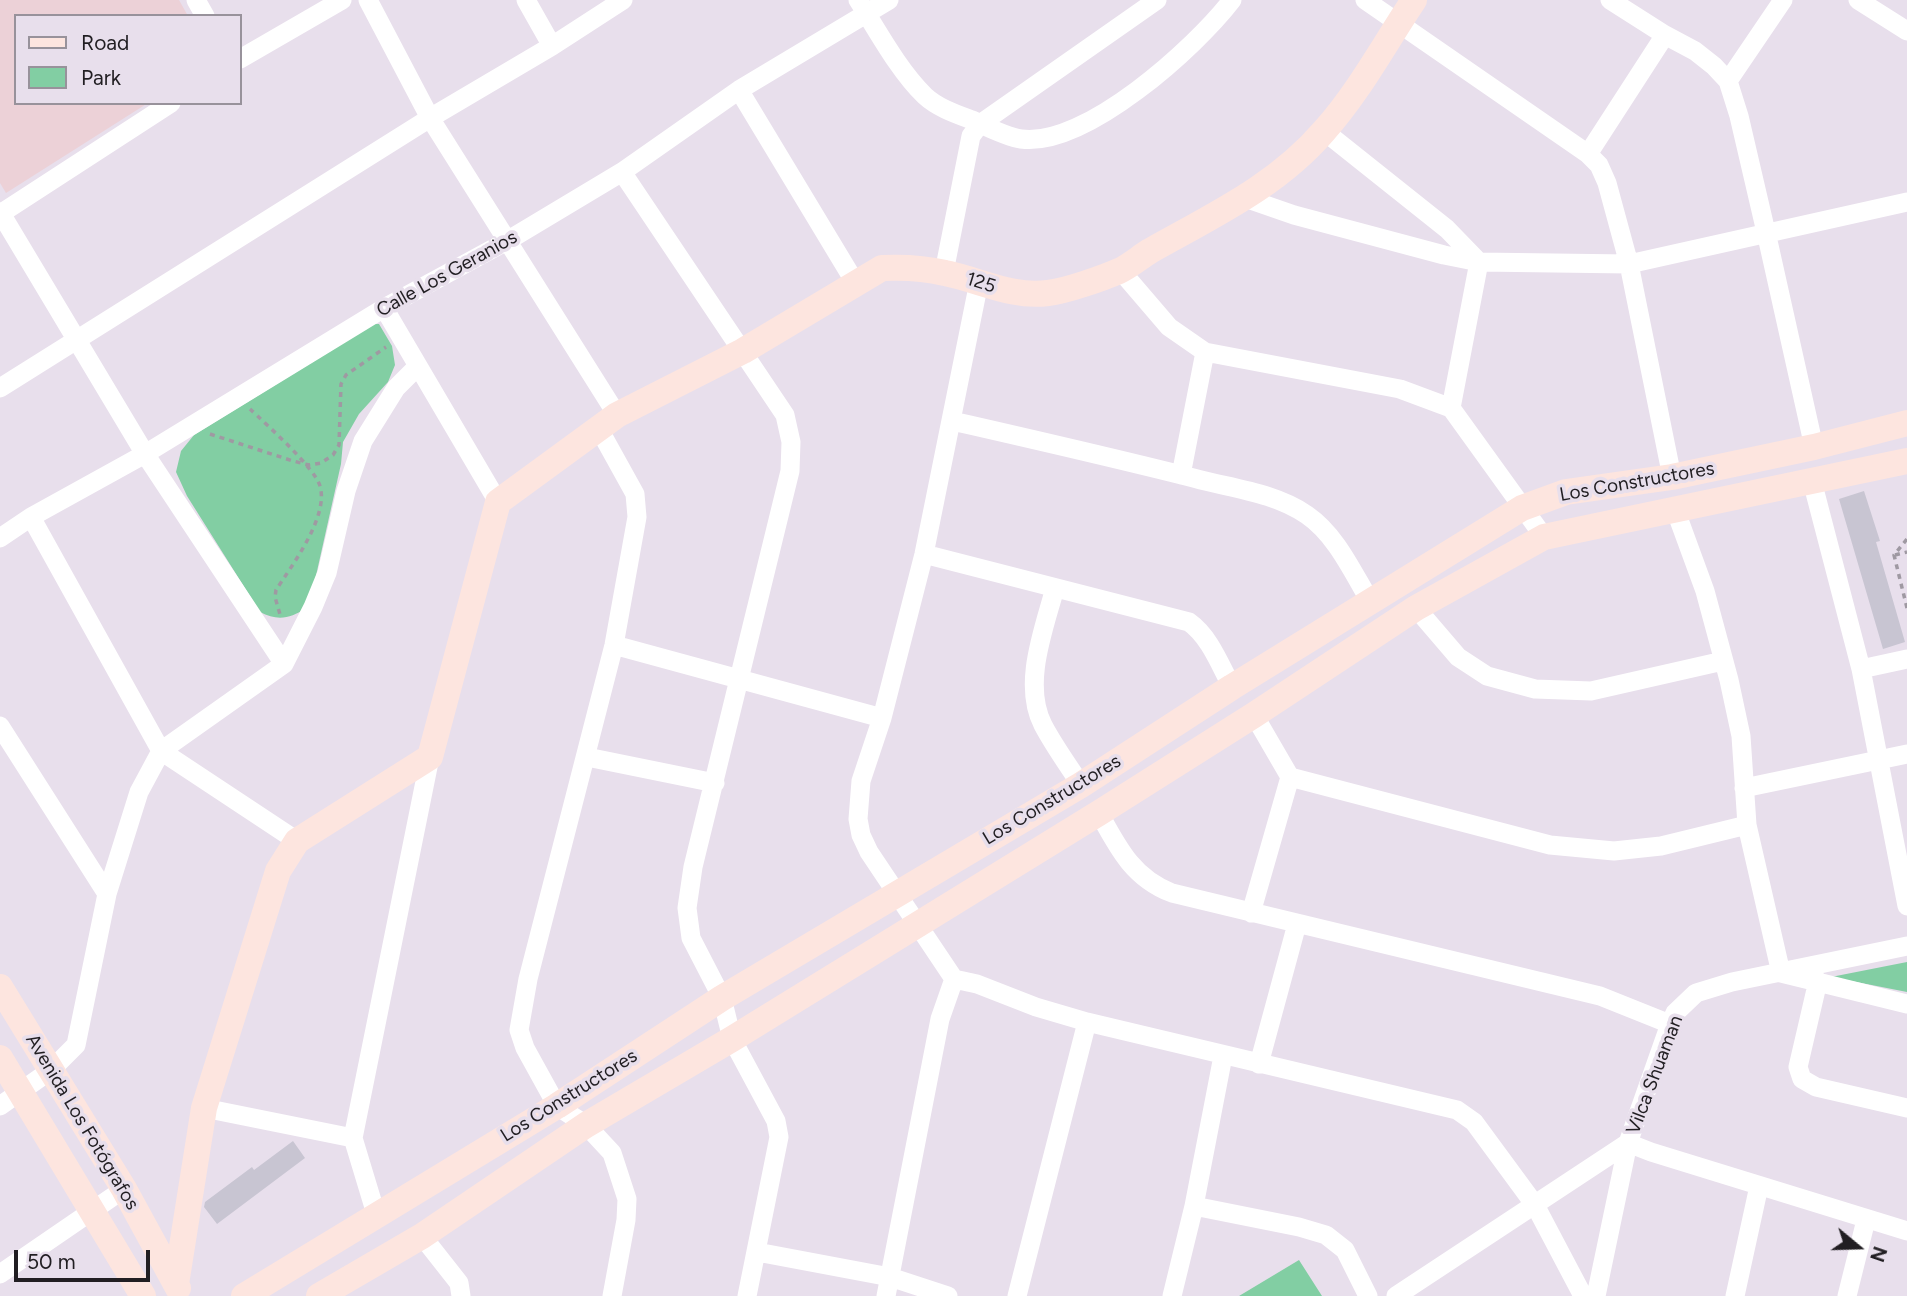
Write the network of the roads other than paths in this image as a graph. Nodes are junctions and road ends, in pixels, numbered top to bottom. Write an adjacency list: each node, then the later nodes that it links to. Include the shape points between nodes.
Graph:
1 (342, 0): 18 (street)
2 (368, 0): 22 (street)
3 (526, 0): 17 (street)
4 (622, 0): 17 (street)
5 (889, 0): 13 (street, Calle Los Geranios)
6 (1157, 0): 23 (street)
7 (1232, 0): 23 (street, via 1170,64 1117,104 1062,135 1021,139)
8 (1365, 0): 14 (street)
9 (1414, 0): 14 (main road, 125)
10 (1610, 0): 16 (street)
11 (1783, 0): 19 (street)
12 (1858, 0): 15 (street)
13 (863, 7): 20 (street, Calle Los Geranios); 23 (street, via 926,97)
14 (1399, 23): 24 (main road, 125); 25 (street)
15 (1907, 31)
16 (1665, 35): 19 (street, via 1695,51); 25 (street)
17 (552, 46): 22 (street)
18 (242, 58)
19 (1728, 81): 30 (street)
20 (739, 90): 26 (street, Calle Los Geranios); 37 (street)
21 (168, 105): 29 (street)
22 (430, 118): 31 (street); 39 (street)
23 (980, 124): 35 (street, via 971,136)
24 (1324, 131): 27 (main road, 125, via 1281,173); 32 (street, via 1447,229)
25 (1588, 154): 33 (street, via 1607,183)
26 (622, 172): 31 (street, Calle Los Geranios); 40 (street)
27 (1244, 198): 32 (street); 34 (main road, 125)
28 (1907, 202): 30 (street)
29 (0, 213): 39 (street)
30 (1766, 232): 33 (street); 48 (street)
31 (508, 241): 38 (street, Calle Los Geranios); 46 (street)
32 (1479, 262): 33 (street); 44 (street)
33 (1629, 264): 52 (street)
34 (1121, 271): 36 (main road, 125, via 1050,293 1024,294); 41 (street, via 1169,327)
35 (944, 272): 36 (main road, 125); 37 (main road, 125, via 882,268)
36 (979, 282): 45 (street)
37 (856, 284): 40 (main road, 125)
38 (384, 308): 42 (street); 49 (street, Calle Los Geranios)
39 (77, 342): 43 (street); 49 (street)
40 (743, 351): 46 (main road, 125); 69 (street, via 785,415 791,442 790,471)
41 (1205, 352): 44 (street, via 1400,389); 51 (street)
42 (418, 367): 54 (street); 67 (street, via 396,388 363,440 327,573)
43 (0, 388)
44 (1451, 408): 55 (street)
45 (952, 421): 51 (street); 60 (street)
46 (608, 422): 54 (main road, 125); 64 (street, via 635,494 637,517)
47 (1907, 423): 48 (main road, Los Constructores)
48 (1814, 447): 52 (main road, Los Constructores)
49 (145, 454): 57 (street, Calle Los Geranios); 67 (street)
50 (1907, 461): 53 (main road, Los Constructores)
51 (1181, 475): 62 (street, via 1276,499 1309,517 1335,543)
52 (1672, 477): 55 (main road, Los Constructores, via 1566,492)
53 (1812, 481): 56 (main road, Los Constructores); 68 (street)
54 (498, 502): 76 (main road)
55 (1522, 508): 58 (street); 62 (main road, Los Constructores)
56 (1675, 509): 58 (main road, Los Constructores); 66 (street, via 1705,591)
57 (31, 517): 59 (street, Calle Los Geranios); 74 (street)
58 (1544, 537): 63 (main road, Los Constructores)
59 (0, 538)
60 (924, 554): 61 (street); 72 (street)
61 (1055, 588): 70 (street, via 1189,622 1199,629); 81 (street, via 1038,660 1035,700 1042,723)
62 (1370, 600): 70 (main road, Los Constructores)
63 (1416, 608): 66 (street, via 1458,657 1487,676 1535,689 1591,691); 71 (main road, Los Constructores)
64 (614, 645): 69 (street); 77 (street)
65 (1907, 659): 68 (street)
66 (1723, 661): 82 (street, via 1741,736)
67 (284, 664): 74 (street)
68 (1861, 669): 78 (street)
69 (740, 680): 72 (street); 80 (street)
70 (1232, 687): 81 (main road, Los Constructores)
71 (1254, 715): 79 (street); 83 (main road, Los Constructores)
72 (882, 718): 87 (street, via 861,781 858,820 869,852)
73 (0, 726): 86 (street)
74 (161, 751): 85 (street); 86 (street, via 139,792)
75 (1907, 754): 78 (street)
76 (430, 757): 85 (main road); 111 (street)
77 (587, 757): 80 (street); 107 (street, via 528,979 519,1030)
78 (1878, 759): 82 (street); 88 (street)
79 (1290, 778): 84 (street, via 1550,845 1614,850 1661,846); 89 (street)
80 (715, 783): 97 (street, via 688,888 688,924 697,952)
81 (1081, 785): 87 (main road, Los Constructores)
82 (1744, 788): 84 (street)
83 (1099, 813): 89 (street, via 1126,858 1152,886); 90 (main road, Los Constructores)
84 (1746, 825): 93 (street)
85 (297, 841): 108 (main road, via 278,871)
86 (107, 894): 105 (street, via 76,1045)
87 (895, 894): 90 (street); 97 (main road, Los Constructores)
88 (1907, 906)
89 (1251, 913): 91 (street)
90 (918, 923): 94 (street); 101 (main road, Los Constructores)
91 (1297, 925): 100 (street, via 1600,996); 104 (street)
92 (1907, 946): 93 (street, Vilca Shuaman)
93 (1782, 973): 95 (street); 100 (street, Vilca Shuaman, via 1696,993)
94 (954, 979): 99 (street); 124 (street, via 940,1019)
95 (1818, 981): 98 (street); 109 (street, via 1798,1067 1802,1079 1816,1087)
96 (0, 987): 105 (main road, Avenida Los Fotógrafos)
97 (722, 998): 101 (street); 107 (main road, Los Constructores)
98 (1907, 1004)
99 (1087, 1022): 102 (street); 133 (street)
100 (1670, 1024): 112 (street, Vilca Shuaman)
101 (732, 1038): 110 (main road, Los Constructores); 122 (street, via 769,1105 779,1137)
102 (1223, 1056): 104 (street); 116 (street)
103 (0, 1058): 106 (main road)
104 (1259, 1064): 115 (street, via 1457,1110 1474,1122)
105 (51, 1070): 106 (street); 114 (main road, Avenida Los Fotógrafos)
106 (10, 1099): 117 (main road)
107 (557, 1106): 110 (street); 118 (main road, Los Constructores)
108 (204, 1108): 111 (street); 125 (main road)
109 (1907, 1108)
110 (586, 1125): 121 (main road, Los Constructores); 130 (street, via 612,1153 627,1199)
111 (353, 1138): 118 (street)
112 (1628, 1143): 113 (street); 115 (street, Vilca Shuaman); 138 (street)
113 (1759, 1186): 119 (street); 139 (street)
114 (124, 1189): 117 (street); 125 (main road, Avenida Los Fotógrafos)
115 (1535, 1205): 136 (street, Vilca Shuaman); 137 (street)
116 (1194, 1206): 134 (street); 135 (street, via 1326,1235 1345,1250)
117 (92, 1211): 123 (street); 126 (main road)
118 (376, 1214): 127 (main road, Los Constructores)
119 (1866, 1220): 120 (street); 140 (street)
120 (1907, 1231)
121 (422, 1236): 128 (main road, Los Constructores); 129 (street, via 459,1283)
122 (757, 1252): 124 (street); 131 (street)
123 (0, 1274)
124 (888, 1286): 132 (street)
125 (179, 1290)
126 (143, 1296)
127 (244, 1296)
128 (319, 1296)
129 (461, 1296)
130 (612, 1296)
131 (747, 1296)
132 (948, 1296)
133 (1017, 1296)
134 (1172, 1296)
135 (1368, 1296)
136 (1396, 1296)
137 (1583, 1296)
138 (1596, 1296)
139 (1735, 1296)
140 (1847, 1296)

